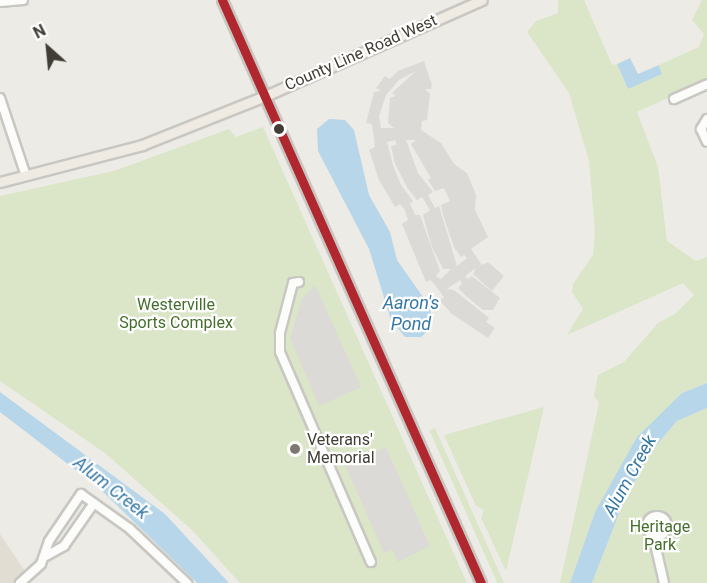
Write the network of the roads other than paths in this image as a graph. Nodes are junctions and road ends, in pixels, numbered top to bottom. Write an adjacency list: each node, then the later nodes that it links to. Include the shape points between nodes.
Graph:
1 (23, 0): 4 (street)
2 (222, 0): 7 (main road)
3 (482, 0): 5 (main road, County Line Road West)
4 (0, 2)
5 (467, 3): 7 (main road, County Line Road West)
6 (706, 86): 9 (street)
7 (265, 96): 12 (main road, County Line Road West, via 142,145); 21 (main road)
8 (0, 98): 12 (street)
9 (674, 99)
10 (707, 119): 11 (street, via 701,129)
11 (707, 142)
12 (26, 176): 13 (main road, County Line Road West)
13 (0, 182)
14 (299, 282): 18 (street, via 293,283 280,352)
15 (94, 503): 17 (street, via 64,546); 17 (street, via 81,494 49,541); 20 (street, via 152,548)
16 (653, 535): 22 (street)
17 (46, 556): 19 (street)
18 (371, 562)
19 (20, 583)
20 (187, 583)
21 (481, 583)
22 (664, 583)

